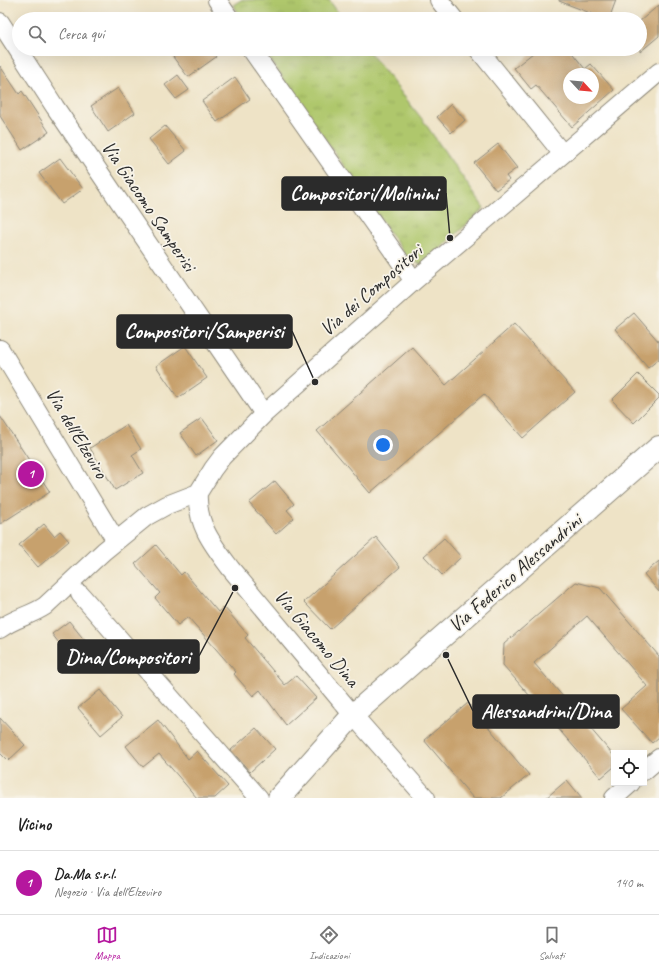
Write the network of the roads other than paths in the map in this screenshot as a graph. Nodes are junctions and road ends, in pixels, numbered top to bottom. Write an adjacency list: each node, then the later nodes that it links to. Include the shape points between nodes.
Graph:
1 (217, 0): 3 (street)
2 (439, 0): 4 (street)
3 (225, 12)
4 (448, 12)
5 (0, 22): 6 (street, Via Giacomo Samperisi)
6 (12, 41)
7 (22, 56): 14 (street, Via Giacomo Samperisi)
8 (256, 56): 12 (street)
9 (484, 56): 11 (street)
10 (659, 72): 11 (street, Via dei Compositori)
11 (562, 153): 12 (street, Via dei Compositori)
12 (414, 281): 14 (street, Via dei Compositori)
13 (0, 349): 17 (street, Via dell'Elzeviro)
14 (264, 414): 16 (street, Via dei Compositori, via 222,457)
15 (659, 447): 20 (street, Via Federico Alessandrini)
16 (198, 493): 17 (street, via 160,508); 20 (street, Via Giacomo Dina, via 201,523 222,557)
17 (116, 541): 19 (street, via 45,606 13,620)
18 (80, 594): 24 (street)
19 (0, 629)
20 (353, 715): 25 (street, Via Federico Alessandrini); 26 (street, Via Giacomo Dina)
21 (659, 758): 22 (street)
22 (647, 769)
23 (628, 786): 27 (street)
24 (259, 798)
25 (279, 798)
26 (426, 798)
27 (614, 798)

